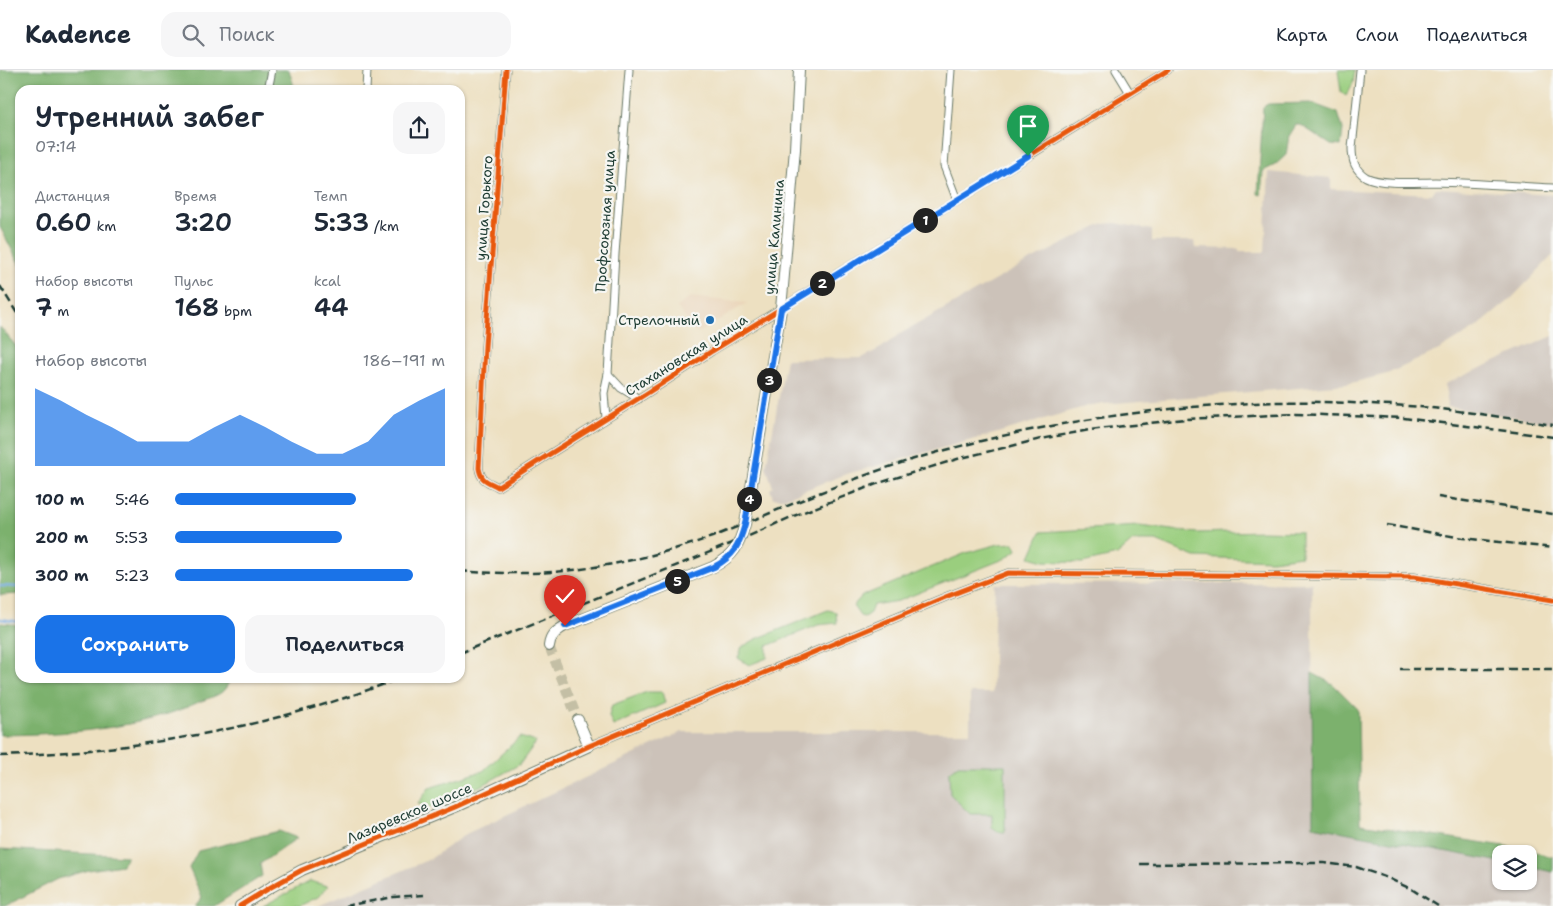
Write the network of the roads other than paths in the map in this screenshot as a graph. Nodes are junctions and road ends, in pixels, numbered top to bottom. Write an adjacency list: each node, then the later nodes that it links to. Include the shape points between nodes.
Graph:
1 (272, 70): 10 (street)
2 (368, 70): 11 (street)
3 (506, 70): 19 (street, улица Горького, via 479,468 480,476)
4 (629, 70): 16 (street, Профсоюзная улица)
5 (799, 70): 15 (street, улица Калинина)
6 (951, 70): 14 (street, via 944,166)
7 (1116, 70): 12 (street)
8 (1168, 70): 12 (street, Стахановская улица)
9 (1360, 70): 13 (street, via 1352,159 1367,178)
10 (269, 85)
11 (366, 85)
12 (1130, 93): 14 (street, Стахановская улица)
13 (1553, 188)
14 (957, 200): 15 (street, Стахановская улица)
15 (781, 309): 17 (street, Стахановская улица); 21 (street, улица Калинина, via 745,524 734,553 714,567 565,626 558,630)
16 (608, 374): 17 (street, via 621,388); 18 (street, Профсоюзная улица, via 604,392)
17 (639, 399): 18 (street, Стахановская улица)
18 (606, 418): 19 (street, Стахановская улица)
19 (498, 487)
20 (1553, 600): 23 (street, via 1414,577 1008,573)
21 (549, 646)
22 (578, 720): 23 (street)
23 (589, 746): 24 (street, Лазаревское шоссе, via 455,807 302,870)
24 (240, 906)

